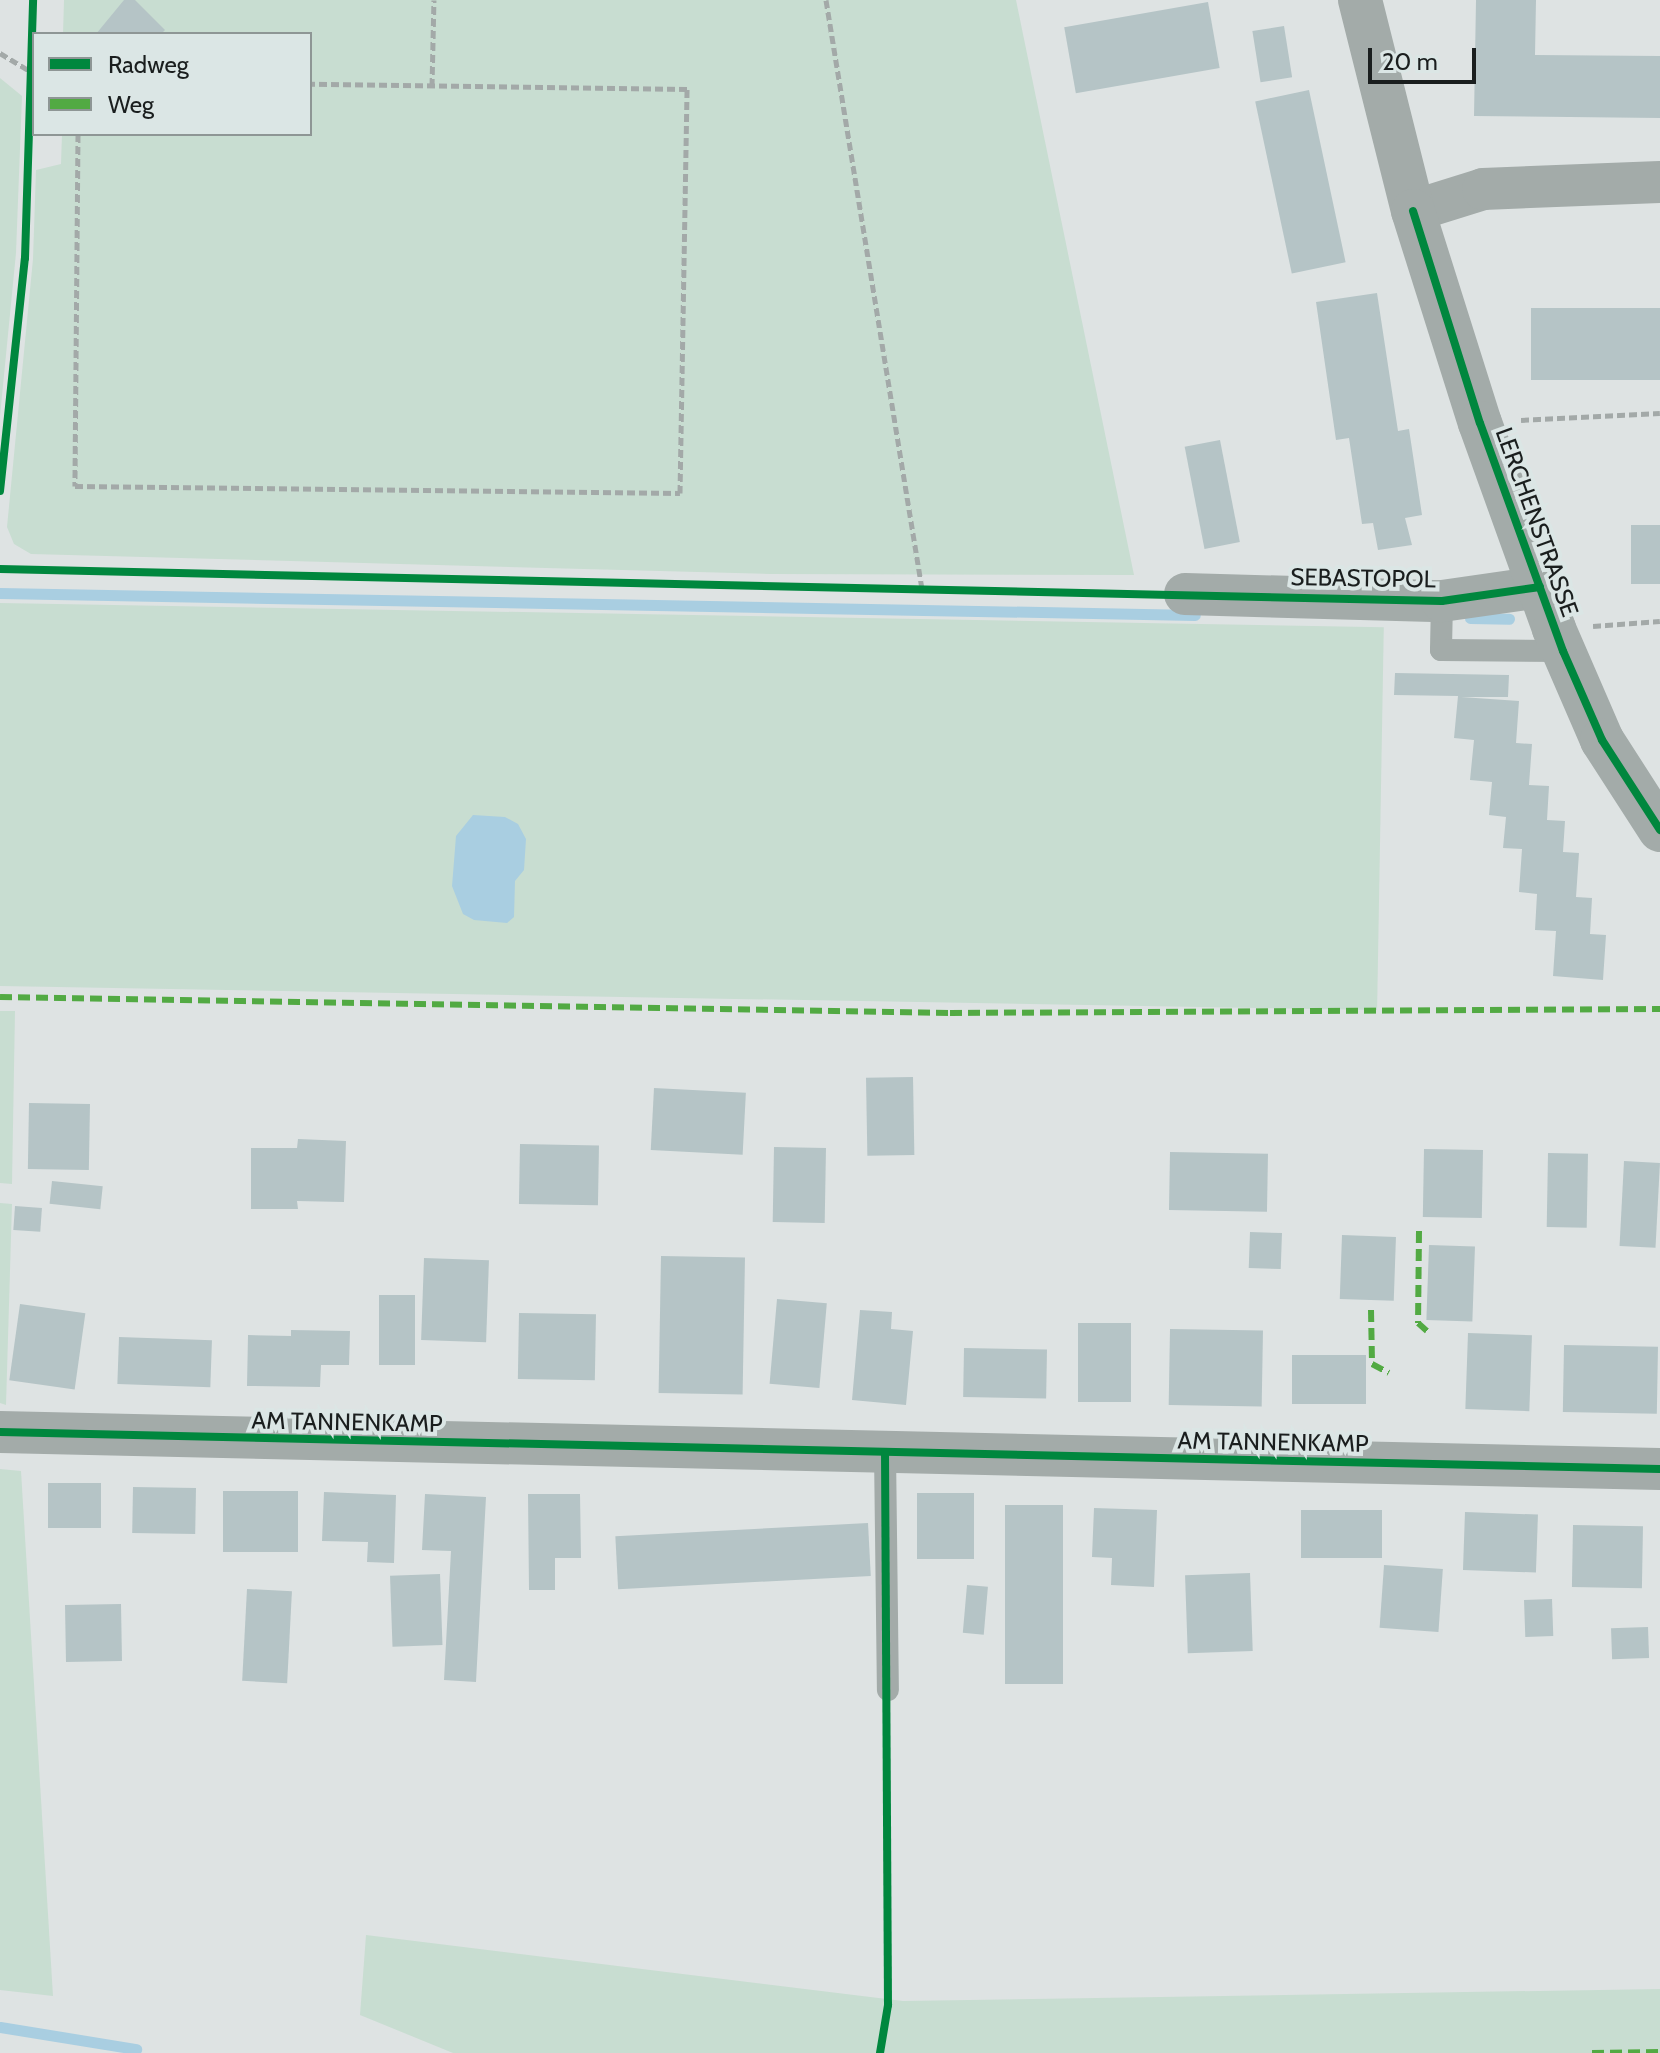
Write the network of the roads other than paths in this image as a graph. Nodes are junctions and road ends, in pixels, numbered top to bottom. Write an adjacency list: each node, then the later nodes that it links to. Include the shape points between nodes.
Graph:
1 (1360, 0): 3 (street, LERCHENSTRASSE)
2 (1660, 182): 3 (street, via 1483,189)
3 (1413, 211): 4 (street, LERCHENSTRASSE, via 1480,423)
4 (1540, 587): 6 (street, SEBASTOPOL); 7 (street, LERCHENSTRASSE)
5 (1185, 594): 6 (street, SEBASTOPOL)
6 (1442, 601): 7 (lane, via 1441,650)
7 (1558, 640): 8 (street, LERCHENSTRASSE, via 1602,740)
8 (1660, 830)
9 (0, 1432): 10 (street, AM TANNENKAMP)
10 (885, 1452): 11 (street, AM TANNENKAMP); 12 (lane)
11 (1660, 1469)
12 (888, 1690)

